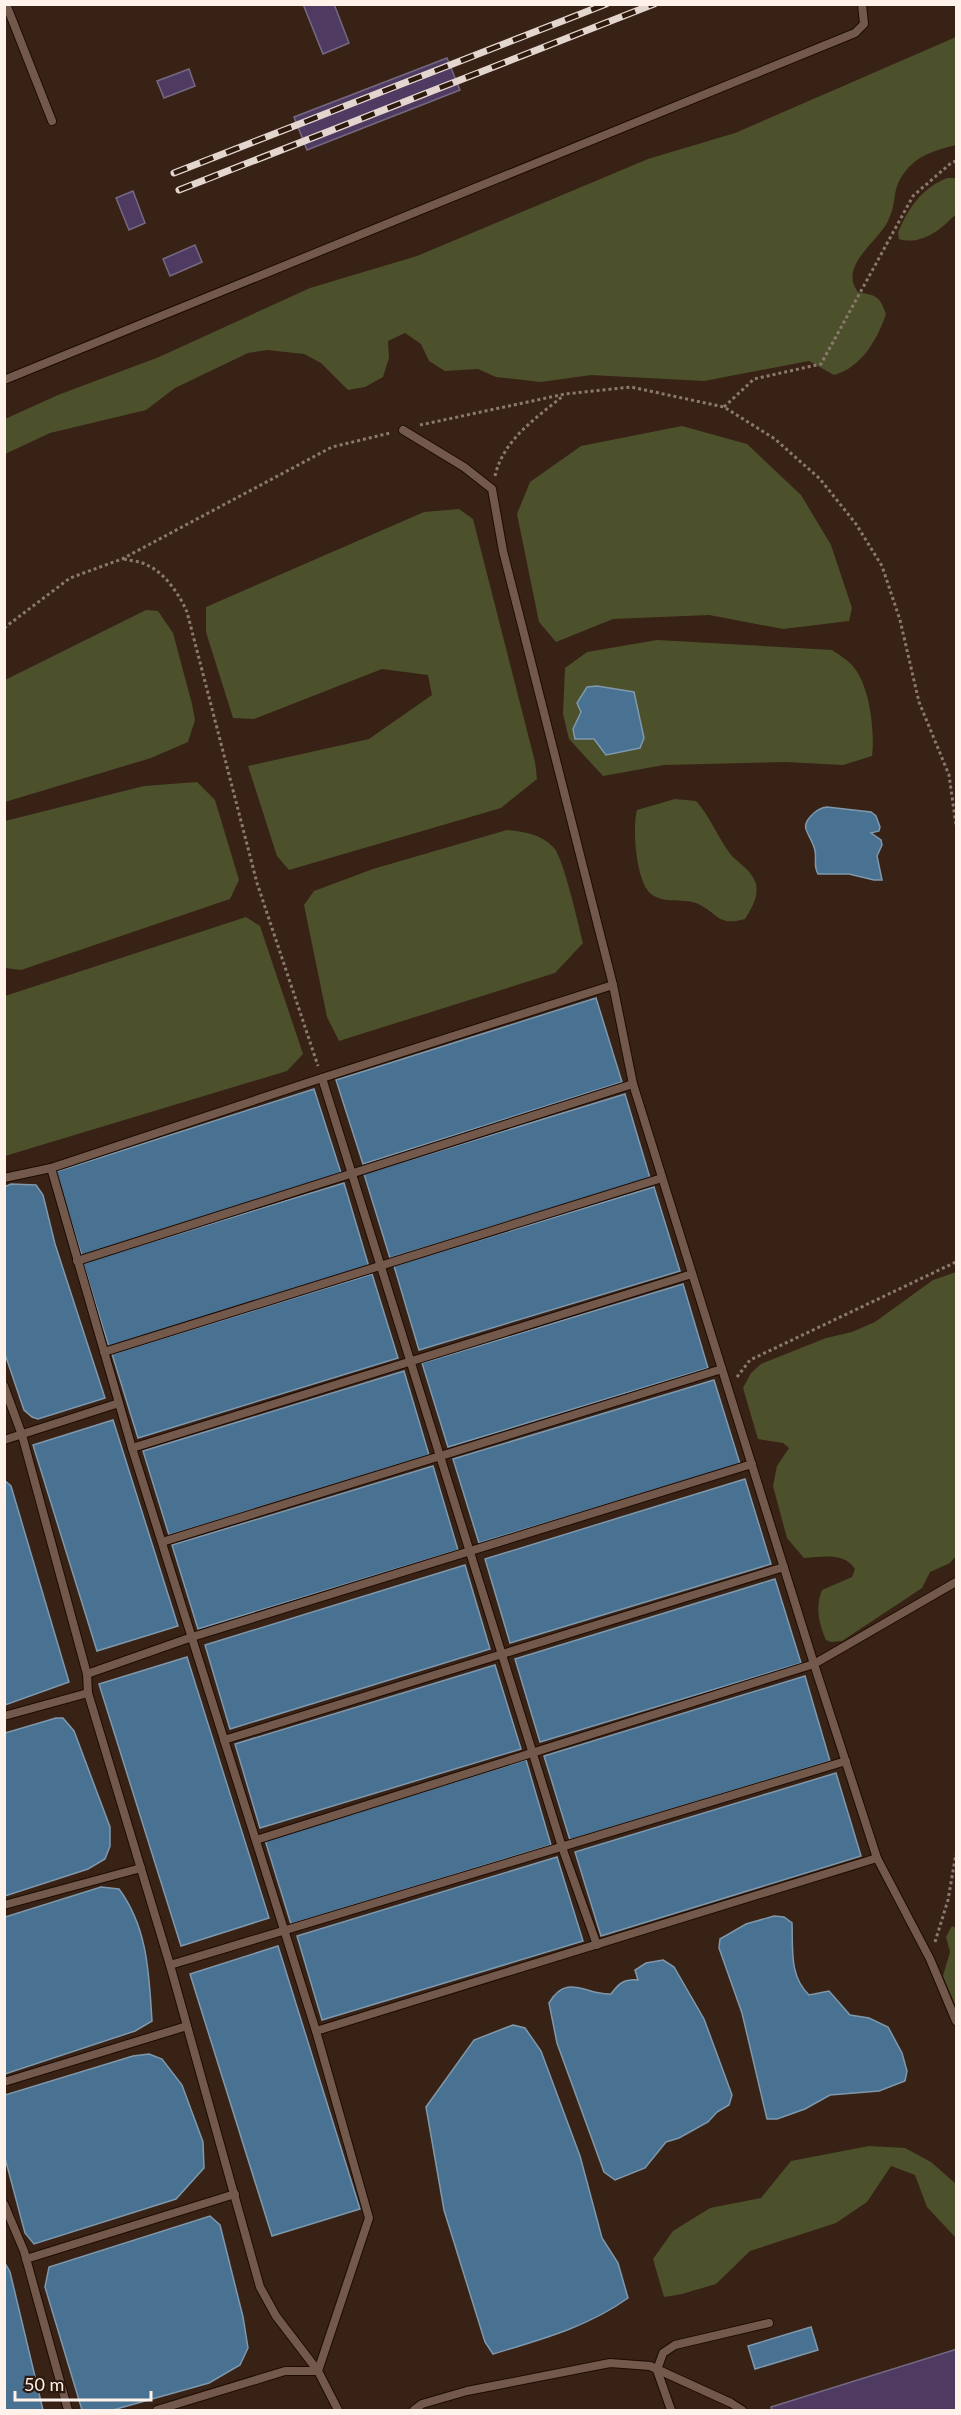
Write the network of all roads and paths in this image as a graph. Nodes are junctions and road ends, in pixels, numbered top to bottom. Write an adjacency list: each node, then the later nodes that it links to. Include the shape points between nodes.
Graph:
1 (6, 4): 3 (lane)
2 (862, 4): 5 (lane, via 864,24 855,33)
3 (52, 121)
4 (957, 161): 7 (path, via 913,196 821,364 754,379)
5 (4, 380)
6 (565, 394): 7 (path, via 631,387); 8 (path); 9 (path, via 521,431 499,459)
7 (724, 407): 12 (path, via 775,439 820,479 856,524 882,566 900,620 919,702 949,775)
8 (403, 430): 9 (lane); 10 (path, via 332,447)
9 (492, 489): 13 (lane, via 503,550)
10 (122, 559): 11 (path, via 70,578); 14 (path, via 147,564 162,576 180,596 187,612 257,883)
11 (4, 628)
12 (957, 825)
13 (613, 985): 14 (lane); 15 (lane)
14 (322, 1078): 16 (lane); 17 (lane)
15 (633, 1084): 17 (lane); 19 (lane)
16 (51, 1168): 18 (lane); 20 (lane)
17 (353, 1174): 20 (lane); 22 (lane)
18 (4, 1178)
19 (662, 1178): 22 (lane); 23 (lane)
20 (77, 1261): 24 (lane)
21 (957, 1262): 28 (path, via 750,1360)
22 (382, 1265): 24 (lane); 25 (lane)
23 (692, 1274): 25 (lane); 26 (lane)
24 (104, 1352): 29 (lane)
25 (412, 1361): 32 (lane); 33 (lane)
26 (722, 1369): 28 (lane); 33 (lane)
27 (4, 1386): 30 (lane)
28 (728, 1389): 34 (lane)
29 (119, 1403): 30 (lane); 32 (lane)
30 (22, 1435): 31 (lane); 42 (lane)
31 (4, 1440)
32 (132, 1448): 35 (lane)
33 (441, 1454): 35 (lane); 36 (lane)
34 (752, 1464): 36 (lane); 37 (lane)
35 (162, 1542): 39 (lane)
36 (471, 1552): 39 (lane); 40 (lane)
37 (784, 1567): 40 (lane); 41 (lane)
38 (957, 1582): 41 (lane)
39 (192, 1637): 42 (lane); 45 (lane)
40 (503, 1654): 45 (lane); 46 (lane)
41 (814, 1664): 46 (lane); 47 (lane)
42 (87, 1674): 43 (lane)
43 (88, 1693): 44 (lane); 52 (lane)
44 (4, 1716)
45 (224, 1740): 48 (lane)
46 (533, 1752): 48 (lane); 49 (lane)
47 (846, 1761): 49 (lane); 51 (lane)
48 (256, 1840): 54 (lane)
49 (562, 1847): 54 (lane); 55 (lane)
50 (957, 1854): 56 (path)
51 (877, 1858): 55 (lane); 56 (lane)
52 (141, 1868): 53 (lane); 57 (lane)
53 (4, 1905)
54 (284, 1931): 57 (lane); 60 (lane)
55 (597, 1945): 60 (lane)
56 (930, 1959): 58 (lane)
57 (170, 1965): 59 (lane)
58 (957, 2020)
59 (187, 2026): 61 (lane); 62 (lane)
60 (316, 2031): 67 (lane, via 369,2218)
61 (4, 2082)
62 (234, 2194): 64 (lane); 67 (lane, via 261,2287 276,2316)
63 (4, 2204): 64 (lane)
64 (26, 2259): 68 (lane)
65 (769, 2323): 66 (lane, via 675,2345 663,2353)
66 (657, 2370): 71 (lane, via 610,2363 467,2391); 72 (lane); 73 (lane)
67 (318, 2371): 69 (lane, via 285,2371); 70 (lane)
68 (68, 2410)
69 (157, 2410)
70 (338, 2410)
71 (414, 2410)
72 (671, 2410)
73 (742, 2410)

